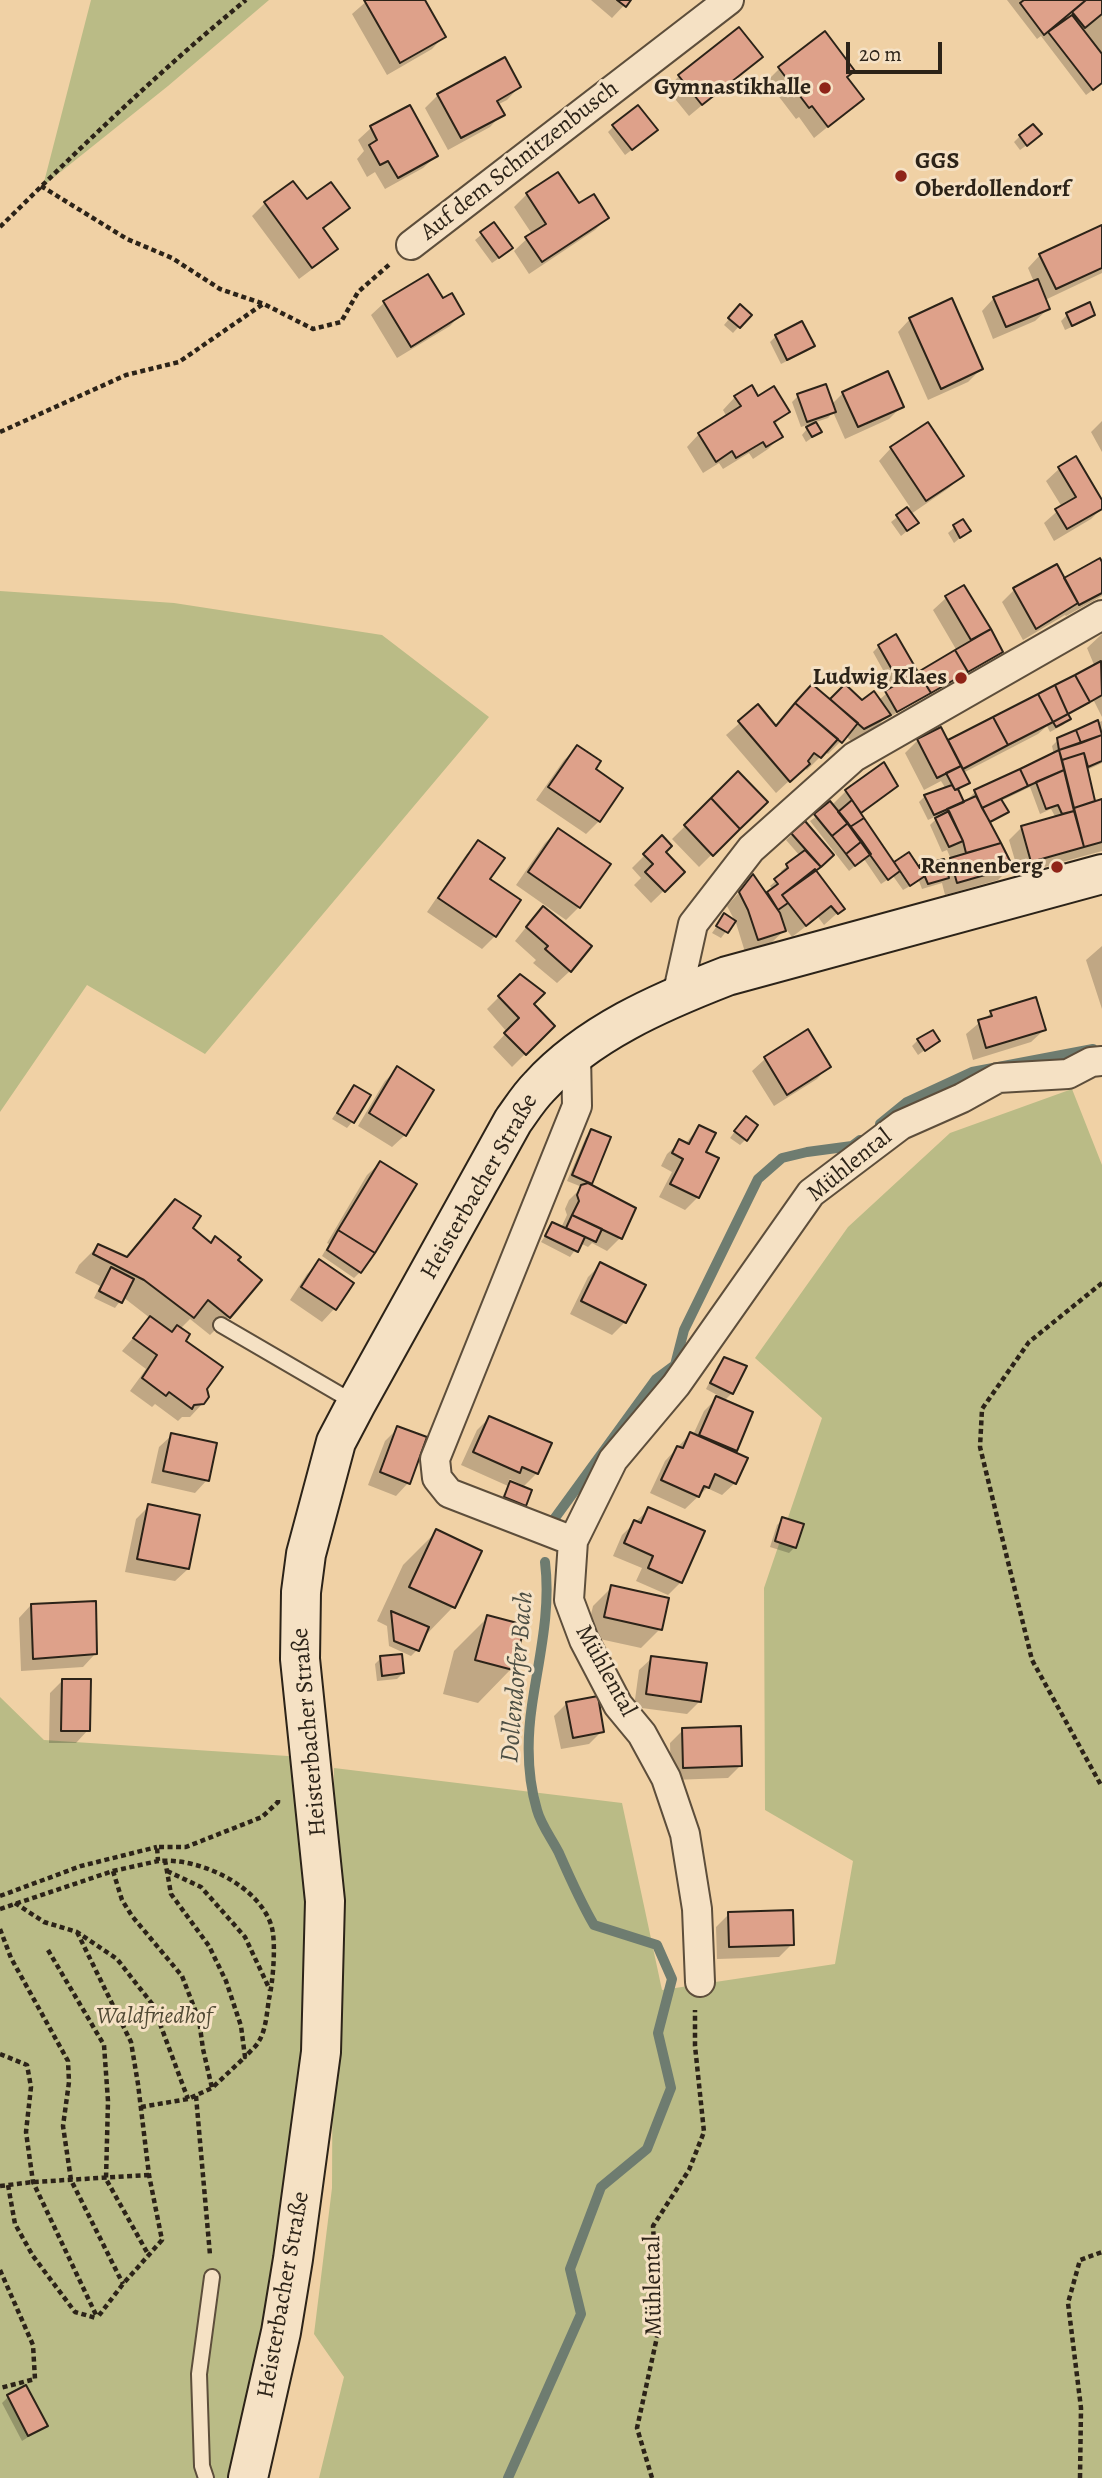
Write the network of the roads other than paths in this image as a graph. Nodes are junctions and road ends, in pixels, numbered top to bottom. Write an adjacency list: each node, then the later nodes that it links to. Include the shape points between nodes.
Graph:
1 (729, 0): 2 (street, Auf dem Schnitzenbusch)
2 (411, 245)
3 (1102, 615): 5 (street, via 855,757 772,830 751,849 693,924)
4 (1102, 874): 5 (main road, Heisterbacher Straße, via 727,976)
5 (677, 996): 6 (main road, Heisterbacher Straße, via 625,1021)
6 (576, 1054): 9 (main road, Heisterbacher Straße, via 538,1087 513,1121); 10 (street, Heisterbacher Straße, via 576,1106 435,1459 437,1478 449,1493)
7 (1102, 1061): 10 (street, Mühlental, via 1068,1074 998,1077 901,1125 811,1193 676,1385 613,1460)
8 (221, 1325): 9 (lane)
9 (356, 1404): 14 (main road, Heisterbacher Straße, via 336,1442 306,1553 301,1592 300,1659 325,1901 321,2052 281,2332)
10 (573, 1541): 11 (street, Mühlental, via 569,1601 618,1705 642,1734 666,1778 685,1834 697,1909)
11 (700, 1982)
12 (212, 2277): 13 (lane, via 199,2374)
13 (206, 2478)
14 (248, 2478)

